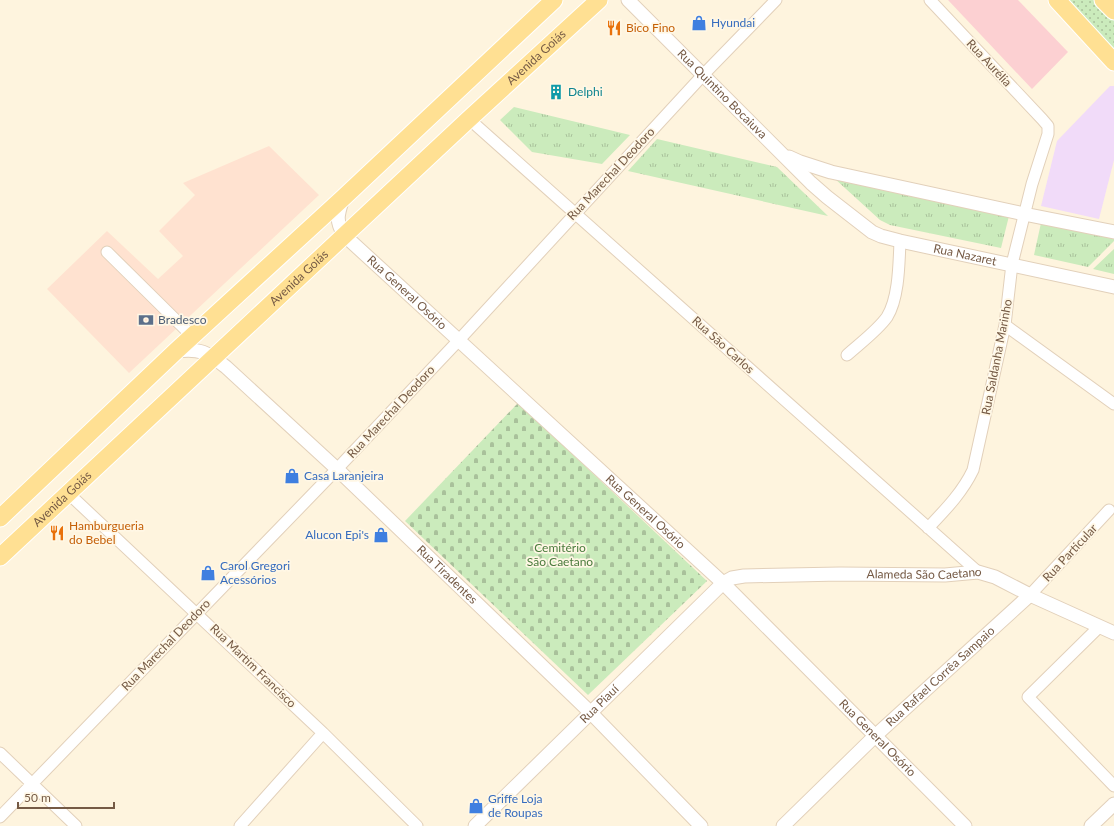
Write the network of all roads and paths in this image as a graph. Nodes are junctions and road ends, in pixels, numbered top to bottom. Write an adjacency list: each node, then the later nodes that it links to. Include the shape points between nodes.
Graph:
1 (554, 0): 15 (main road)
2 (599, 0): 11 (main road, Avenida Goiás)
3 (628, 0): 10 (street, Rua Quintino Bocaiuva)
4 (776, 0): 10 (street, Rua Marechal Deodoro)
5 (930, 0): 12 (street, Rua Aurélia)
6 (1057, 0): 9 (main road)
7 (1103, 0): 8 (main road)
8 (1114, 11)
9 (1114, 62)
10 (703, 75): 13 (street, Rua Quintino Bocaiuva); 17 (street, Rua Marechal Deodoro)
11 (469, 118): 17 (street, Rua São Carlos); 20 (main road, Avenida Goiás)
12 (1048, 126): 18 (street, Rua Saldanha Marinho, via 1045,148)
13 (782, 154): 14 (street, Rua Quintino Bocaiuva); 16 (street, Rua Quintino Bocaiuva)
14 (830, 172): 16 (street, via 825,182); 18 (street)
15 (343, 198): 20 (street, Rua General Osório, via 338,221); 26 (main road)
16 (827, 198): 21 (street, Rua Nazaret, via 872,232)
17 (576, 213): 27 (street, Rua Marechal Deodoro); 36 (street, Rua São Carlos)
18 (1024, 214): 19 (street); 23 (street, Rua Saldanha Marinho)
19 (1114, 232)
20 (344, 235): 27 (street, Rua General Osório); 30 (main road, Avenida Goiás)
21 (900, 241): 23 (street, Rua Nazaret); 29 (street, via 891,308 879,325)
22 (106, 252): 26 (street)
23 (1012, 264): 24 (street, Rua Nazaret); 25 (street, Rua Saldanha Marinho)
24 (1114, 287)
25 (1005, 325): 31 (street); 36 (street, Rua Saldanha Marinho, via 973,470 960,494)
26 (192, 336): 28 (main road)
27 (459, 340): 32 (street, Rua Marechal Deodoro); 39 (street, Rua General Osório)
28 (176, 351): 30 (street, Rua Tiradentes, via 191,349); 35 (main road)
29 (847, 355)
30 (214, 358): 32 (street, Rua Tiradentes); 33 (main road, Avenida Goiás)
31 (1114, 404)
32 (337, 469): 41 (street, Rua Marechal Deodoro); 44 (street, Rua Tiradentes)
33 (68, 493): 37 (main road, Avenida Goiás); 41 (street, Rua Martim Francisco)
34 (1110, 510): 40 (street, Rua Particular)
35 (0, 518)
36 (928, 528): 38 (street, Rua São Carlos)
37 (0, 557)
38 (978, 572): 39 (street, Alameda São Caetano, via 945,575 744,576 732,578); 40 (street, Alameda São Caetano, via 995,577)
39 (724, 583): 44 (street, Rua Piauí); 46 (street, Rua General Osório)
40 (1030, 595): 42 (street, Alameda São Caetano); 46 (street, Rua Rafael Corrêa Sampaio)
41 (197, 613): 45 (street, Rua Martim Francisco); 48 (street, Rua Marechal Deodoro)
42 (1099, 627): 43 (street, Alameda São Caetano); 49 (street, via 1028,698)
43 (1114, 633)
44 (591, 713): 55 (street, Rua Piauí); 56 (street, Rua Tiradentes)
45 (323, 733): 53 (street); 54 (street, Rua Martim Francisco)
46 (875, 736): 57 (street, Rua Rafael Corrêa Sampaio); 58 (street, Rua General Osório)
47 (0, 753): 48 (street)
48 (32, 784): 51 (street, Rua Marechal Deodoro); 52 (street)
49 (1114, 786)
50 (1114, 804): 59 (street)
51 (0, 817)
52 (76, 826)
53 (240, 826)
54 (417, 826)
55 (475, 826)
56 (701, 826)
57 (783, 826)
58 (965, 826)
59 (1091, 826)

